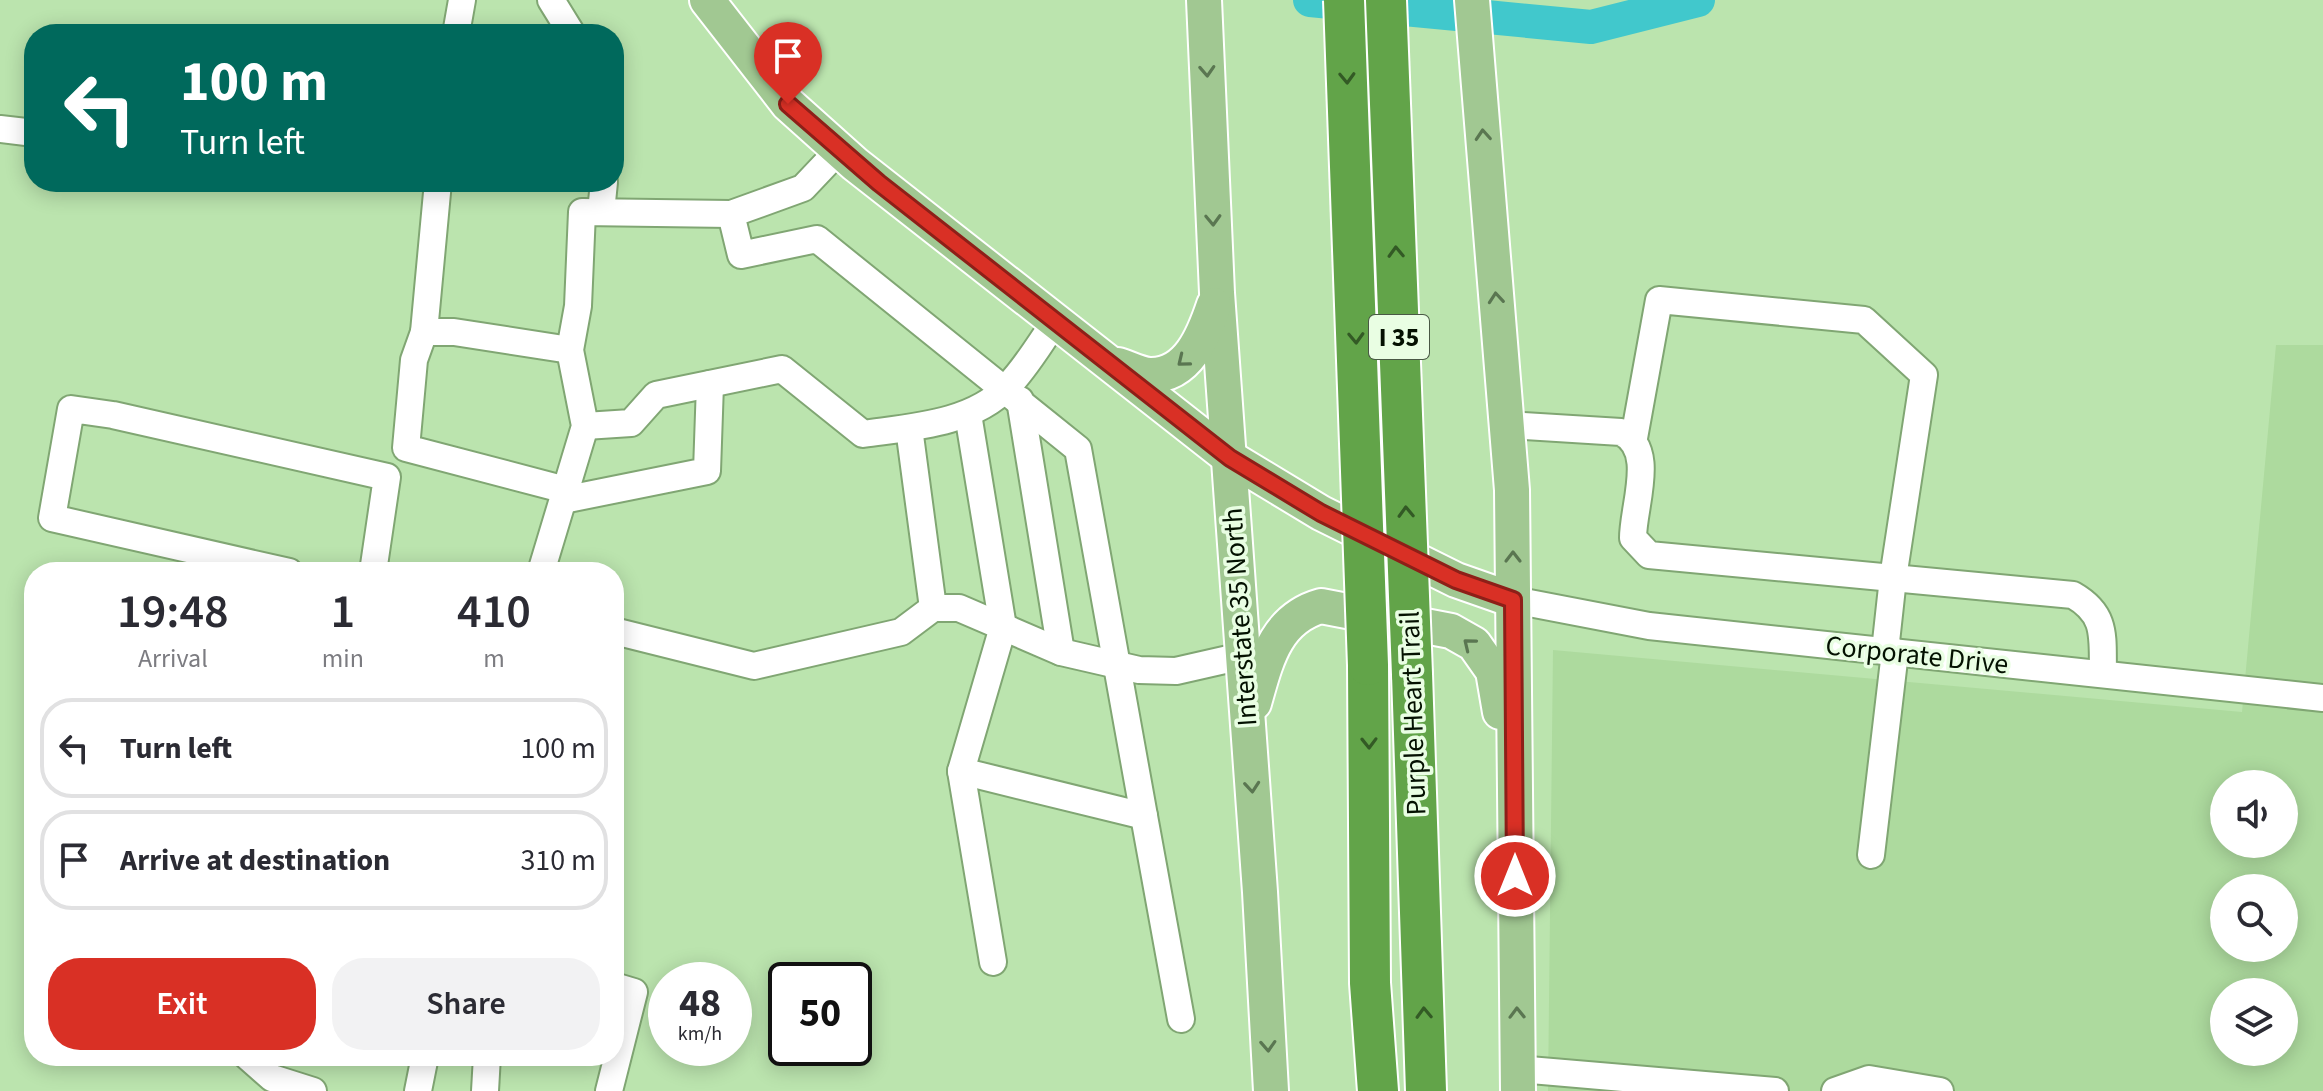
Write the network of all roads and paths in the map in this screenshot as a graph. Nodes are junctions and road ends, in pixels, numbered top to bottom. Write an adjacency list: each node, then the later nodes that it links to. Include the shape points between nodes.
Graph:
1 (462, 0): 8 (street)
2 (551, 0): 9 (street)
3 (707, 0): 10 (main road, via 788,104)
4 (1204, 0): 15 (main road, Interstate 35 North, one-way to 15)
5 (1344, 0): 51 (highway, Purple Heart Trail / I 35, one-way to 51, bridge, via 1368,665)
6 (1386, 0): 67 (highway, Purple Heart Trail / I 35, one-way to 6, bridge)
7 (1472, 0): 23 (main road, one-way to 7)
8 (458, 24)
9 (566, 24)
10 (839, 150): 14 (street, via 803,188); 16 (main road)
11 (437, 192): 17 (street)
12 (603, 192): 13 (street)
13 (601, 212): 14 (street); 18 (street, via 582,212 578,306)
14 (731, 214): 21 (street, via 741,255 817,239)
15 (1217, 293): 19 (main road, one-way to 19, via 1192,355 1172,369 1150,375); 28 (main road, Interstate 35 North)
16 (1055, 322): 19 (main road); 21 (street)
17 (424, 332): 18 (street); 27 (street, via 414,360)
18 (570, 350): 24 (street)
19 (1105, 361): 28 (main road)
20 (710, 384): 24 (street, via 656,395 631,423); 25 (street, via 782,369 863,434); 30 (street, via 707,471)
21 (1013, 394): 22 (street); 39 (street); 42 (street, via 1078,449)
22 (968, 414): 25 (street); 37 (street)
23 (1507, 425): 26 (street, via 1621,432); 35 (main road, one-way to 23)
24 (585, 426): 30 (street)
25 (909, 428): 36 (street)
26 (1634, 438): 34 (street, via 1642,453 1633,538 1649,555); 34 (street, via 1659,300 1864,320 1924,375)
27 (406, 448): 29 (street); 30 (street)
28 (1230, 458): 35 (main road, via 1321,513 1456,580); 41 (main road, Interstate 35 North)
29 (387, 477): 31 (street, via 71,409 52,518); 32 (street)
30 (564, 495): 33 (street)
31 (245, 562)
32 (374, 562)
33 (544, 562)
34 (1893, 578): 40 (street); 43 (street, via 2073,595 2102,623)
35 (1513, 600): 40 (street, Corporate Drive, via 1649,626); 47 (main road)
36 (933, 608): 37 (street, via 959,608); 38 (street, via 901,632 754,666)
37 (1003, 627): 39 (street); 46 (street)
38 (624, 634)
39 (1061, 652): 42 (street)
40 (1890, 652): 43 (street, Corporate Drive); 49 (street)
41 (1242, 656): 42 (street, via 1176,671); 45 (main road, Interstate 35 North)
42 (1117, 666): 48 (street)
43 (2103, 674): 44 (street, Corporate Drive)
44 (2323, 698)
45 (1247, 728): 47 (main road, one-way to 45, via 1493,671 1474,644 1451,631 1321,606 1301,612 1280,632 1268,656); 64 (main road, Interstate 35 North, one-way to 64)
46 (961, 771): 48 (street); 50 (street)
47 (1514, 795): 59 (main road, one-way to 47)
48 (1144, 816): 53 (street)
49 (1871, 855)
50 (993, 962)
51 (1370, 983): 65 (highway); 66 (highway, Purple Heart Trail / I 35)
52 (624, 989): 54 (street, via 634,992)
53 (1181, 1019)
54 (624, 1032)
55 (258, 1066): 60 (street, via 272,1078)
56 (423, 1066): 61 (street)
57 (486, 1066): 62 (street)
58 (615, 1066): 63 (street)
59 (1518, 1080): 68 (street)
60 (313, 1091)
61 (418, 1091)
62 (485, 1091)
63 (609, 1091)
64 (1271, 1091)
65 (1361, 1091)
66 (1378, 1091)
67 (1426, 1091)
68 (1775, 1091)
69 (1835, 1091): 70 (street, via 1869,1079)
70 (1940, 1091)

